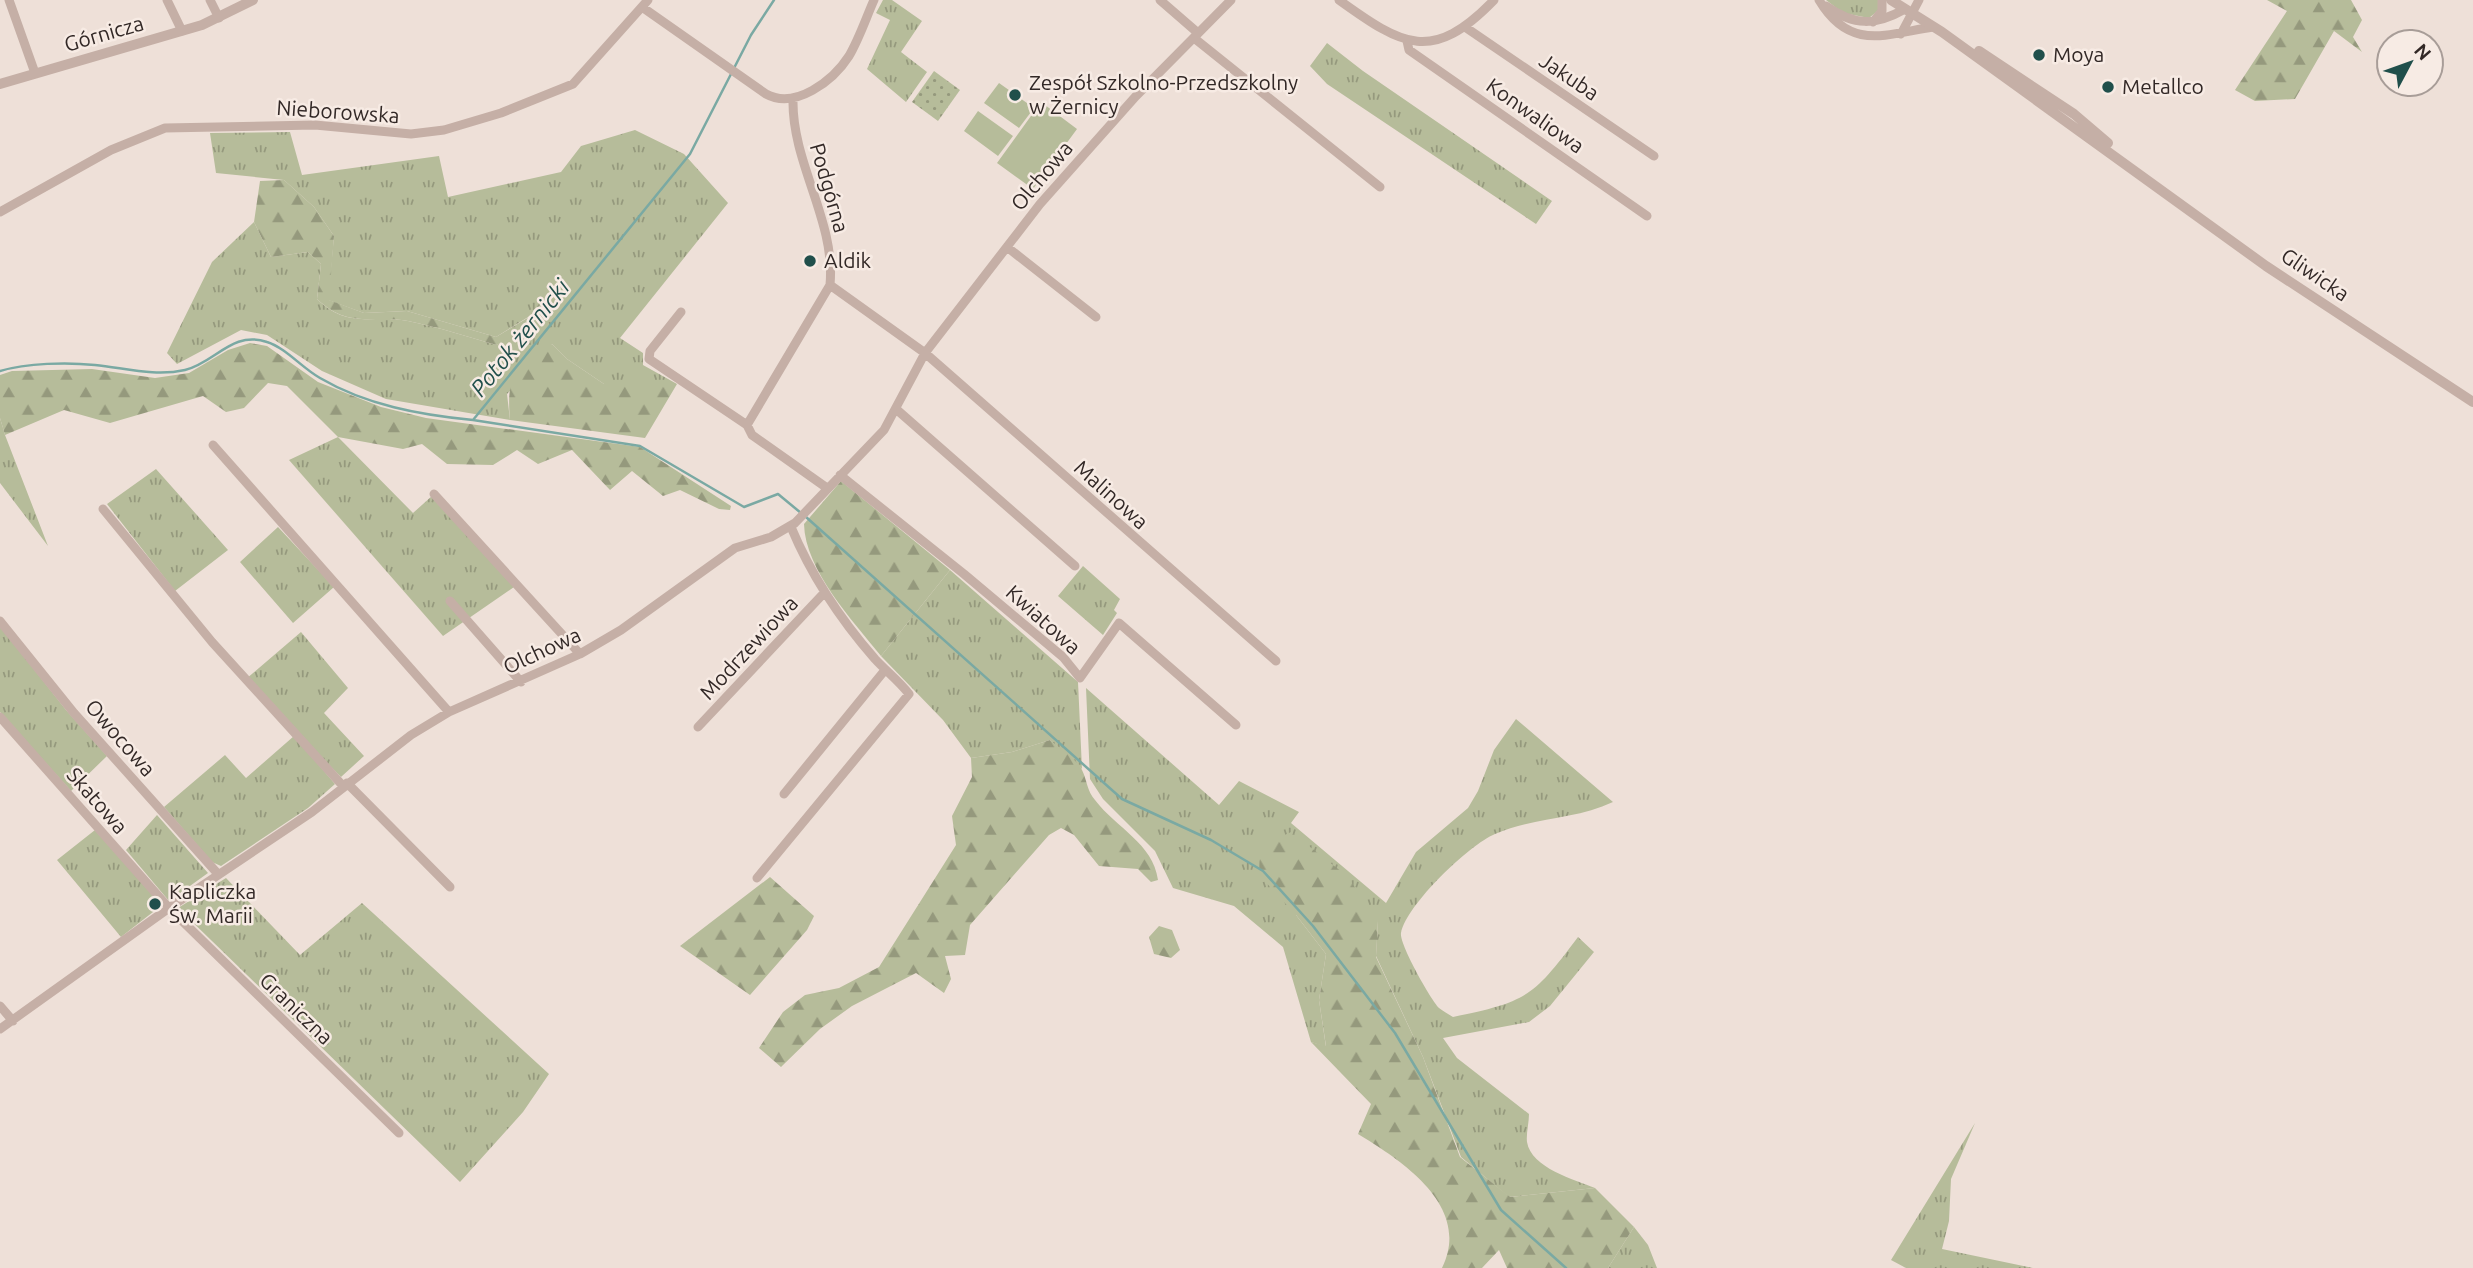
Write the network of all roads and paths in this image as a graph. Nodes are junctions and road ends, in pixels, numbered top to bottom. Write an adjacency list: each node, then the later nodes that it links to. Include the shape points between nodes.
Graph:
1 (9, 0): 24 (street)
2 (167, 0): 20 (street, Górnicza)
3 (210, 0): 16 (street)
4 (253, 0): 16 (street, Górnicza)
5 (874, 0): 26 (street, via 844,62)
6 (1160, 0): 22 (street)
7 (1231, 0): 22 (street, Olchowa)
8 (1339, 0): 23 (street, via 1385,33)
9 (1494, 0): 18 (street)
10 (1819, 0): 17 (street, via 1850,20); 21 (street, via 1831,17 1852,31 1875,36)
11 (1882, 0): 17 (street, via 1882,11)
12 (1891, 0): 15 (street, Gliwicka)
13 (1919, 0): 15 (street)
14 (645, 3): 26 (street, via 733,72 773,98); 29 (street, Nieborowska, via 573,84 501,113 444,130 411,134 315,125 165,128 101,155)
15 (1908, 11): 17 (street); 19 (street, Gliwicka); 21 (street, via 1909,24)
16 (219, 18): 20 (street, Górnicza)
17 (1872, 22)
18 (1465, 27): 23 (street, via 1443,38); 27 (street, Jakuba)
19 (1938, 30): 21 (street); 36 (street, Gliwicka, via 1996,61 2074,114 2140,174 2266,266)
20 (182, 31): 24 (street, Górnicza)
21 (1900, 34)
22 (1196, 35): 28 (street); 31 (street, Olchowa, via 1080,156)
23 (1407, 41): 30 (street, Konwaliowa, via 1409,50)
24 (36, 73): 25 (street, Górnicza)
25 (0, 84)
26 (793, 100): 32 (street, Podgórna, via 797,138 830,253)
27 (1654, 156)
28 (1380, 187)
29 (0, 212)
30 (1647, 216)
31 (1007, 247): 34 (street); 35 (street, Olchowa)
32 (830, 285): 35 (street); 38 (street)
33 (681, 312): 38 (street, via 650,351 649,359)
34 (1096, 317)
35 (925, 353): 37 (street, Olchowa); 50 (street, Malinowa)
36 (2473, 402)
37 (897, 409): 40 (street, Olchowa, via 878,438); 45 (street)
38 (747, 425): 41 (street, via 752,435)
39 (213, 445): 53 (street)
40 (840, 475): 41 (street, Olchowa); 55 (street, Kwiatowa, via 1063,657 1080,678 1119,623)
41 (827, 488): 44 (street, Olchowa)
42 (434, 494): 49 (street)
43 (103, 509): 57 (street, via 212,642)
44 (791, 527): 46 (street); 49 (street, Olchowa, via 735,548)
45 (1075, 566)
46 (824, 593): 51 (street); 56 (street, Modrzewiowa)
47 (450, 601): 52 (street)
48 (0, 621): 59 (street, Owocowa, via 74,713)
49 (580, 654): 52 (street, Olchowa)
50 (1276, 661)
51 (885, 670): 58 (street); 60 (street, via 909,694)
52 (521, 682): 53 (street, Olchowa)
53 (449, 712): 57 (street, Olchowa)
54 (0, 717): 62 (street, Skatowa)
55 (1236, 725)
56 (698, 727)
57 (345, 785): 59 (street, Olchowa, via 312,813); 61 (street)
58 (784, 794)
59 (218, 874): 62 (street, Olchowa)
60 (757, 878)
61 (450, 887)
62 (169, 908): 64 (street, Olchowa); 66 (street, Graniczna)
63 (0, 1006): 64 (street)
64 (13, 1021): 65 (street, Olchowa)
65 (0, 1029)
66 (399, 1133)

